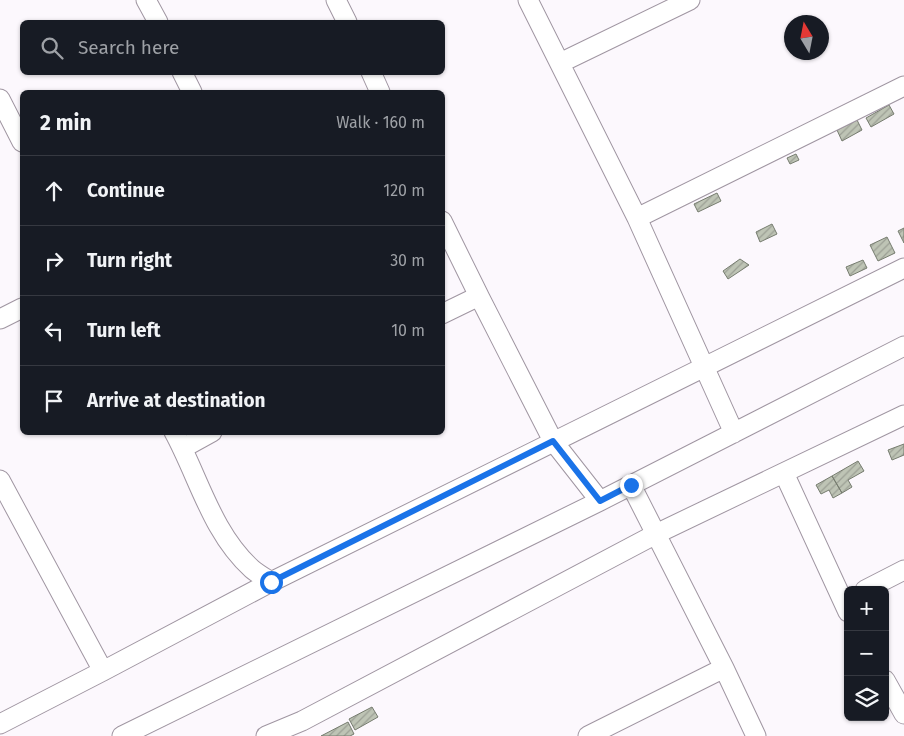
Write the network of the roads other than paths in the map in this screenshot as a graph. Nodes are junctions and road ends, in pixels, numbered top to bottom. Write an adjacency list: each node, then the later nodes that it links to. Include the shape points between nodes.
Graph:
1 (146, 0): 5 (street)
2 (336, 0): 6 (street)
3 (528, 0): 7 (street)
4 (690, 0): 7 (street)
5 (157, 20)
6 (345, 20)
7 (560, 63): 16 (street)
8 (184, 75): 11 (street)
9 (372, 75): 12 (street)
10 (904, 86): 16 (street)
11 (191, 90)
12 (379, 90)
13 (0, 98): 14 (street)
14 (7, 128): 15 (street)
15 (20, 140)
16 (636, 218): 24 (street)
17 (445, 227): 19 (street)
18 (904, 268): 24 (street)
19 (479, 296): 21 (street); 29 (street)
20 (20, 309): 22 (street)
21 (445, 313)
22 (0, 319)
23 (904, 346): 26 (street)
24 (704, 368): 26 (street); 29 (street)
25 (904, 415): 30 (street)
26 (734, 433): 32 (street)
27 (199, 435): 28 (street)
28 (178, 440): 36 (street, via 215,520 252,568)
29 (553, 441): 33 (street); 36 (street)
30 (784, 473): 34 (street); 38 (street)
31 (0, 480): 40 (street)
32 (631, 485): 33 (street); 34 (street)
33 (600, 501): 45 (street)
34 (656, 534): 39 (street); 44 (street)
35 (904, 570): 37 (street)
36 (271, 582): 40 (street)
37 (872, 586)
38 (844, 600)
39 (724, 668): 48 (street); 49 (street)
40 (103, 671): 43 (street)
41 (889, 687): 42 (street)
42 (904, 714)
43 (0, 724)
44 (306, 728): 47 (street)
45 (152, 729): 46 (street)
46 (122, 736)
47 (266, 736)
48 (588, 736)
49 (756, 736)

